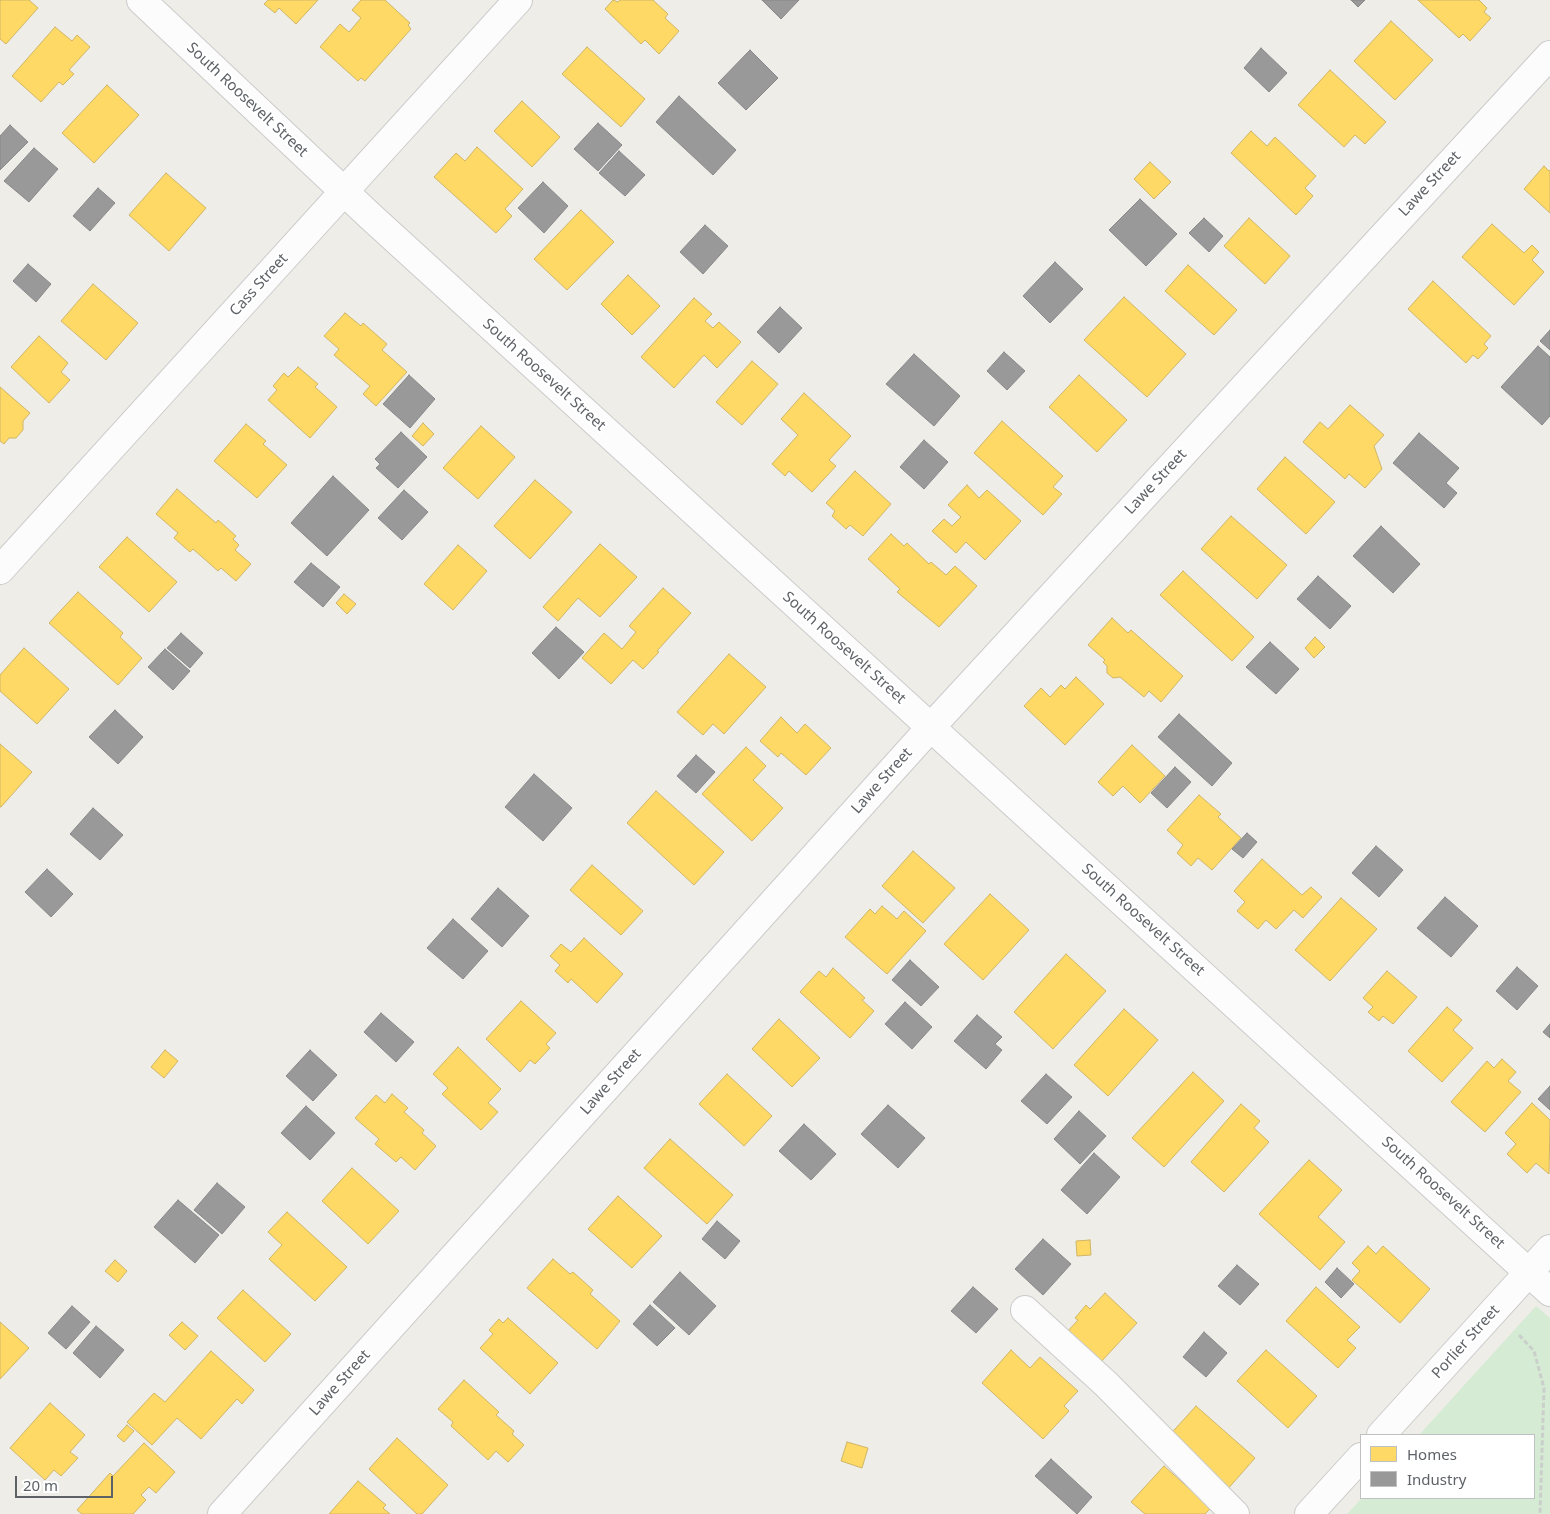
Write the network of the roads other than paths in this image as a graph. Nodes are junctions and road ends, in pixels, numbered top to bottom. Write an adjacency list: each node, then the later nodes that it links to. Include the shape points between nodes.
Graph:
1 (141, 0): 4 (street, South Roosevelt Street)
2 (518, 0): 4 (street, Cass Street)
3 (1550, 55): 6 (street, Lawe Street)
4 (344, 192): 5 (street, Cass Street); 6 (street, South Roosevelt Street)
5 (0, 570)
6 (931, 727): 8 (street, South Roosevelt Street); 13 (street, Lawe Street)
7 (1550, 1249): 8 (street, Porlier Street)
8 (1529, 1272): 9 (street, South Roosevelt Street); 11 (street, Porlier Street)
9 (1550, 1292)
10 (1025, 1310): 14 (street, via 1106,1384)
11 (1382, 1434)
12 (1360, 1458): 15 (street)
13 (222, 1514)
14 (1235, 1514)
15 (1309, 1514)

